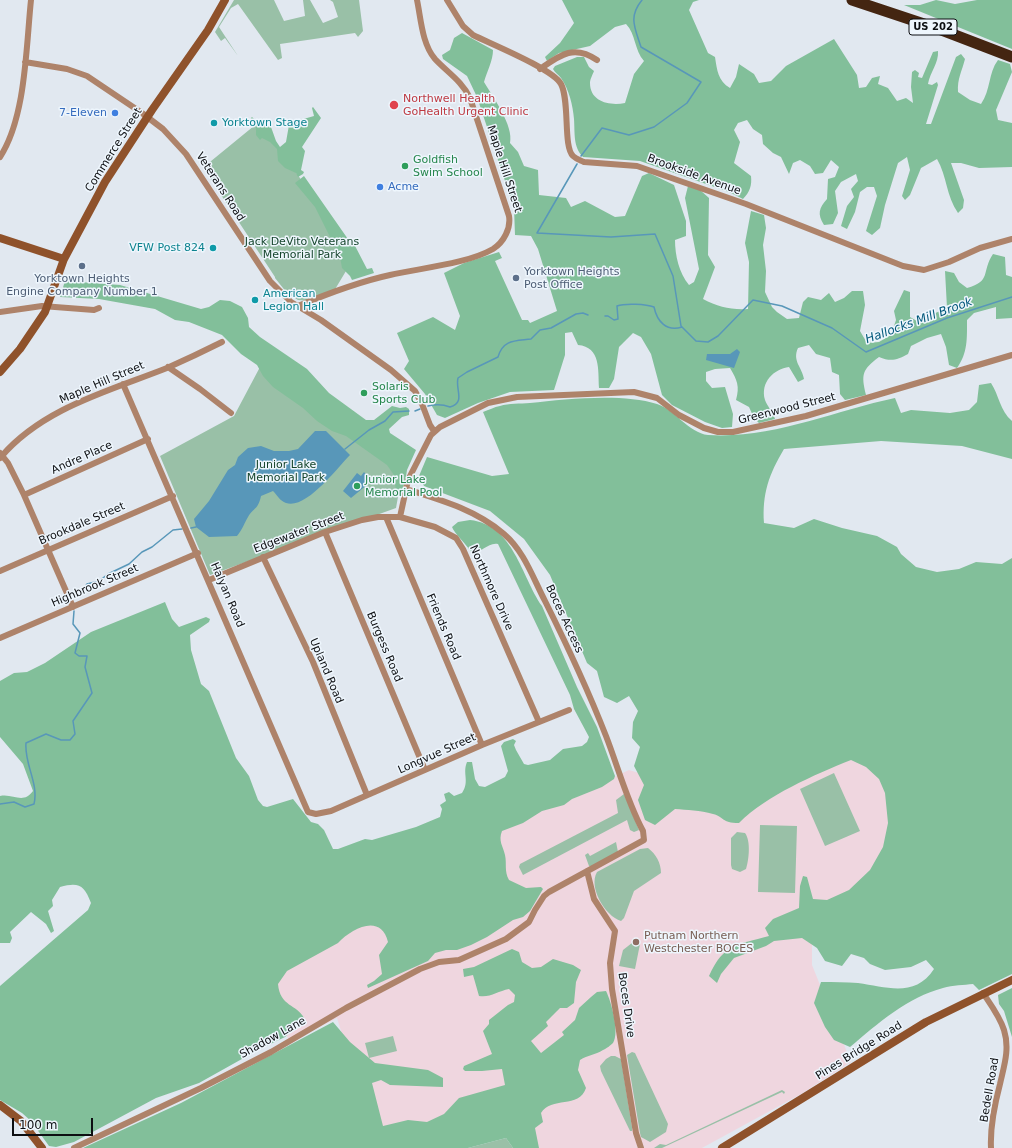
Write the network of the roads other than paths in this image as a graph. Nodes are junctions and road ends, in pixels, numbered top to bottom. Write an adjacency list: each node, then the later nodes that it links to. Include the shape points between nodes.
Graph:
1 (31, 0): 8 (street)
2 (225, 0): 10 (street, Commerce Street, via 208,30)
3 (417, 0): 15 (street, Maple Hill Street, via 428,48 434,58 464,86 470,98 509,216 507,233 501,243 482,254 355,284)
4 (447, 0): 9 (street, Brookside Avenue, via 463,26 473,35)
5 (857, 1): 6 (highway, US 202)
6 (1012, 57)
7 (597, 60): 9 (street, via 582,52 572,51 559,56)
8 (25, 62): 10 (street, Veterans Road, via 78,72); 11 (street, via 18,108)
9 (540, 69): 13 (street, Brookside Avenue, via 555,77 560,83 567,108 569,147 572,156 584,162 637,166 904,266 924,270 980,248)
10 (148, 117): 14 (street, Commerce Street, via 105,182); 15 (street, Veterans Road, via 186,154 270,281)
11 (0, 157)
12 (0, 238): 14 (street)
13 (1012, 239)
14 (64, 259): 16 (street, Commerce Street)
15 (298, 306): 25 (street, Veterans Road, via 391,370 415,391)
16 (47, 307): 17 (street, via 94,310); 18 (street, via 16,308); 22 (street, Commerce Street, via 20,349)
17 (99, 308)
18 (0, 312)
19 (222, 342): 21 (street, Maple Hill Street)
20 (1012, 355): 25 (street, Greenwood Street, via 806,416 733,432 718,432 704,428 679,415 657,398 634,392 497,401)
21 (168, 367): 23 (street, Maple Hill Street); 24 (street)
22 (0, 372)
23 (123, 384): 26 (street, Halyan Road); 27 (street, Maple Hill Street, via 46,418)
24 (231, 413)
25 (434, 431): 28 (street)
26 (148, 439): 29 (street, Andre Place); 30 (street, Halyan Road)
27 (1, 455): 29 (street)
28 (406, 489): 32 (street); 47 (street, Boces Access, via 457,505 485,519 505,535 526,562 552,615 596,711 643,831 644,840)
29 (24, 495): 34 (street)
30 (173, 496): 34 (street, Brookdale Street); 35 (street, Halyan Road)
31 (386, 517): 32 (street, Edgewater Street); 33 (street, Edgewater Street, via 362,520); 43 (street, Friends Road)
32 (400, 517): 42 (street, Northmore Drive, via 435,527 456,538)
33 (325, 532): 36 (street, Edgewater Street); 44 (street, Burgess Road)
34 (48, 550): 37 (street, Brookdale Street); 39 (street)
35 (198, 553): 38 (street, Halyan Road); 39 (street, Highbrook Street)
36 (263, 557): 38 (street, Edgewater Street); 45 (street, Upland Road, via 312,662)
37 (0, 570)
38 (209, 580): 46 (street, Halyan Road, via 308,812)
39 (73, 607): 40 (street, Highbrook Street)
40 (0, 638)
41 (569, 710): 42 (street, Longvue Street)
42 (539, 722): 43 (street, Longvue Street)
43 (482, 745): 44 (street, Longvue Street)
44 (425, 770): 45 (street, Longvue Street)
45 (367, 795): 46 (street, Longvue Street, via 331,811)
46 (312, 814)
47 (587, 872): 52 (street, Shadow Lane, via 549,892 534,910 526,926 506,939 459,960 439,962 420,969 208,1085); 53 (street, Boces Drive, via 594,900 615,931 610,963 612,989 636,1133)
48 (1012, 980): 49 (street, Pines Bridge Road)
49 (983, 993): 54 (street, Pines Bridge Road, via 926,1022); 55 (street, Bedell Road, via 998,1016 1006,1044 1006,1063 1000,1085)
50 (0, 1105): 51 (street, via 21,1121)
51 (42, 1148)
52 (74, 1148)
53 (642, 1148)
54 (722, 1148)
55 (991, 1148)

